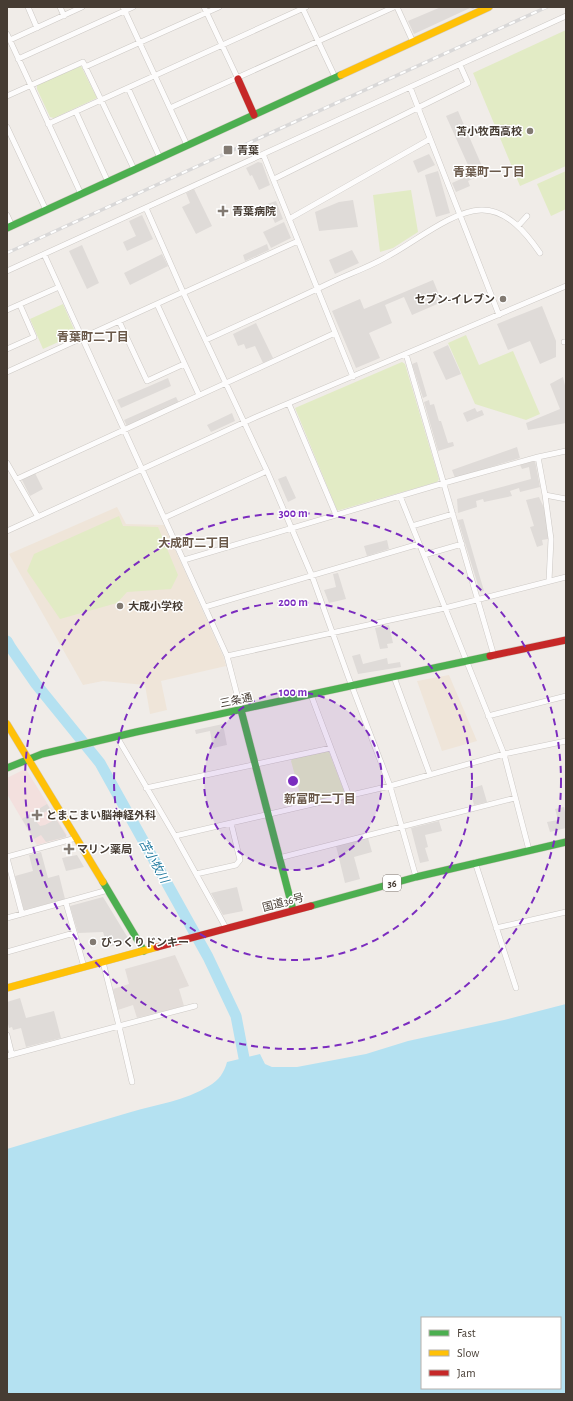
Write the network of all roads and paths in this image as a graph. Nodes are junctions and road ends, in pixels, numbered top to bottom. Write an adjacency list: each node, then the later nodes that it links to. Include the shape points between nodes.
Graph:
1 (28, 7): 14 (street)
2 (60, 7): 12 (street)
3 (82, 7): 12 (street)
4 (133, 7): 10 (street)
5 (204, 7): 11 (street)
6 (219, 7): 11 (street)
7 (304, 7): 18 (street); 20 (street)
8 (397, 7): 18 (street); 19 (street)
9 (489, 7): 19 (main road)
10 (124, 9): 17 (street); 21 (street)
11 (207, 12): 17 (street); 20 (street)
12 (64, 16): 14 (street)
13 (566, 16): 22 (street)
14 (37, 28): 16 (street)
15 (7, 34): 16 (street)
16 (10, 40): 21 (street)
17 (140, 42): 23 (street); 24 (street)
18 (319, 42): 25 (street); 26 (street)
19 (413, 42): 25 (main road)
20 (222, 45): 24 (street); 26 (street)
21 (18, 59): 27 (street)
22 (460, 65): 28 (street); 33 (street, via 468,83)
23 (85, 67): 27 (street, via 83,62); 31 (street)
24 (155, 76): 29 (street); 32 (street)
25 (335, 78): 35 (main road)
26 (238, 79): 32 (street); 35 (main road)
27 (31, 85): 30 (street); 36 (street)
28 (410, 87): 33 (street); 40 (street)
29 (128, 88): 31 (street); 41 (street)
30 (7, 96)
31 (101, 101): 34 (street); 42 (street)
32 (170, 108): 39 (street)
33 (418, 108): 38 (street); 43 (street)
34 (76, 112): 36 (street); 44 (street)
35 (254, 115): 39 (main road)
36 (48, 124): 45 (street)
37 (7, 126): 47 (street)
38 (430, 139): 48 (street); 51 (street)
39 (188, 145): 41 (main road)
40 (263, 154): 43 (street); 46 (street)
41 (160, 158): 42 (main road)
42 (134, 170): 44 (main road)
43 (274, 179): 51 (street)
44 (108, 182): 45 (main road)
45 (80, 194): 47 (main road)
46 (146, 208): 56 (street); 61 (street)
47 (46, 210): 53 (main road)
48 (460, 214): 52 (street, via 491,211); 60 (street, via 390,256); 65 (street)
49 (7, 215): 53 (street)
50 (527, 216): 52 (street)
51 (289, 219): 54 (street)
52 (518, 226): 55 (street, via 532,240)
53 (9, 227)
54 (298, 241): 60 (street); 61 (street)
55 (540, 253)
56 (44, 254): 57 (street); 59 (street)
57 (7, 271)
58 (566, 286): 65 (street)
59 (59, 287): 63 (street); 68 (street)
60 (317, 289): 67 (street); 69 (street)
61 (183, 292): 62 (street); 69 (street)
62 (157, 304): 66 (street); 72 (street)
63 (20, 305): 64 (street); 70 (street, via 34,337)
64 (7, 310)
65 (499, 315): 71 (street)
66 (119, 321): 68 (street); 72 (street, via 147,381)
67 (335, 333): 74 (street); 75 (street)
68 (83, 338): 73 (street); 79 (street)
69 (206, 340): 75 (street)
70 (7, 349)
71 (406, 354): 74 (street); 86 (street)
72 (184, 364): 76 (street)
73 (7, 372)
74 (352, 377): 77 (street)
75 (226, 383): 76 (street); 78 (street)
76 (199, 395): 79 (street)
77 (289, 404): 78 (street); 91 (street)
78 (244, 422): 83 (street); 84 (street)
79 (124, 429): 83 (street); 85 (street)
80 (566, 451): 81 (street)
81 (538, 457): 86 (street); 87 (street)
82 (7, 463): 85 (street)
83 (143, 469): 92 (street); 93 (street)
84 (267, 471): 93 (street); 95 (street)
85 (17, 479): 92 (street)
86 (444, 483): 88 (street); 90 (street)
87 (545, 495): 89 (street); 103 (street, via 551,539)
88 (400, 496): 91 (street); 94 (street)
89 (566, 500)
90 (454, 514): 94 (street); 98 (street)
91 (336, 515): 95 (street)
92 (38, 517): 96 (street)
93 (164, 518): 100 (street)
94 (412, 526): 97 (street)
95 (293, 528): 100 (street); 101 (street)
96 (7, 531)
97 (420, 544): 99 (street); 101 (street)
98 (462, 544): 99 (street); 104 (street)
99 (424, 555): 106 (street)
100 (184, 560): 105 (street)
101 (312, 576): 105 (street); 107 (street)
102 (566, 577): 103 (street)
103 (549, 581): 104 (street)
104 (478, 599): 106 (street); 110 (street)
105 (205, 607): 109 (street)
106 (445, 608): 107 (street); 111 (street)
107 (333, 633): 109 (street); 113 (street)
108 (566, 640): 110 (main road, 三条通)
109 (227, 656): 116 (street)
110 (494, 656): 111 (main road, 三条通)
111 (467, 662): 112 (main road, 三条通); 117 (street)
112 (394, 677): 113 (main road, 三条通); 126 (street)
113 (352, 687): 114 (main road, 三条通); 127 (street)
114 (311, 695): 116 (main road, 三条通); 121 (street)
115 (566, 696): 117 (street)
116 (241, 710): 119 (main road, 三条通); 124 (main road)
117 (488, 716): 122 (street)
118 (7, 724): 123 (main road)
119 (117, 737): 123 (main road, 三条通); 128 (street)
120 (566, 741): 122 (street)
121 (332, 748): 124 (street); 129 (street)
122 (504, 754): 126 (street); 130 (street)
123 (29, 759): 125 (main road, 三条通); 135 (main road)
124 (255, 763): 128 (street); 131 (main road)
125 (7, 768)
126 (430, 775): 127 (street)
127 (390, 786): 129 (street); 133 (street)
128 (146, 788): 134 (street)
129 (349, 796): 131 (street)
130 (515, 798): 133 (street); 137 (street)
131 (268, 814): 132 (street); 139 (main road)
132 (231, 823): 134 (street); 141 (street, via 239,863)
133 (402, 827): 139 (street); 142 (street)
134 (175, 836): 141 (street)
135 (76, 838): 138 (street); 143 (main road)
136 (566, 842): 137 (main road, 国道36号 / 36)
137 (529, 850): 140 (main road, 国道36号 / 36)
138 (7, 857): 147 (street)
139 (279, 858): 145 (main road)
140 (475, 862): 142 (main road, 国道36号 / 36); 149 (street)
141 (196, 874): 150 (street)
142 (416, 877): 145 (main road, 国道36号 / 36)
143 (108, 890): 144 (street); 152 (main road)
144 (66, 903): 147 (street); 151 (street)
145 (294, 910): 150 (main road, 国道36号 / 36)
146 (566, 912): 149 (street)
147 (22, 914): 148 (street)
148 (7, 918)
149 (496, 928): 157 (street)
150 (222, 930): 152 (main road, 国道36号 / 36)
151 (74, 933): 153 (street); 155 (street)
152 (144, 951): 154 (main road, 国道36号 / 36)
153 (7, 952)
154 (103, 962): 155 (main road, 国道36号 / 36); 159 (street)
155 (84, 967): 156 (main road, 国道36号 / 36)
156 (7, 988)
157 (516, 988)
158 (195, 1006): 159 (street)
159 (119, 1026): 161 (street); 162 (street)
160 (7, 1035): 161 (street)
161 (10, 1056)
162 (132, 1082)

